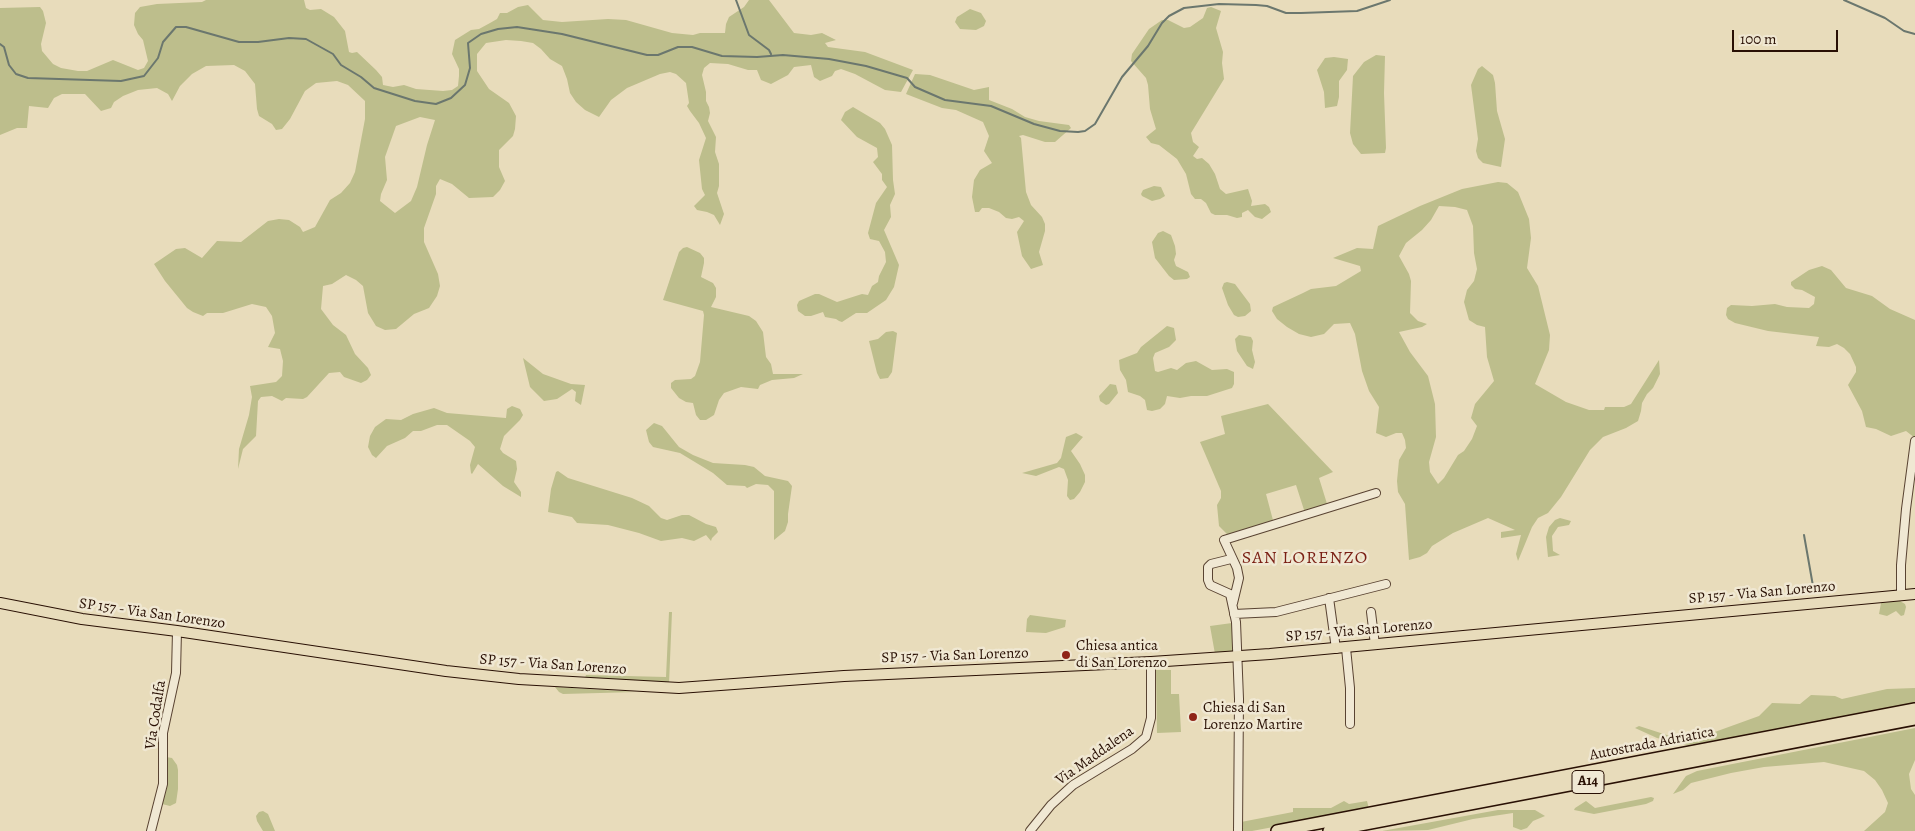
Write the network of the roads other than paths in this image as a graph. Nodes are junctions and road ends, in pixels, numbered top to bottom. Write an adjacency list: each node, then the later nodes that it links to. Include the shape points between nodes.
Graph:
1 (1915, 441): 6 (street, via 1905,518)
2 (1376, 494): 3 (street, via 1224,540)
3 (1231, 559): 9 (street, via 1239,578); 9 (street, via 1211,564 1208,580 1210,585 1230,594)
4 (1386, 584): 7 (street)
5 (1915, 594): 6 (main road, SP 157 - Via San Lorenzo)
6 (1901, 595): 13 (main road, SP 157 - Via San Lorenzo)
7 (1329, 598): 11 (street, via 1276,612); 14 (street)
8 (0, 602): 12 (main road, SP 157 - Via San Lorenzo, via 82,620)
9 (1232, 604): 11 (street)
10 (1371, 612): 13 (street)
11 (1234, 614): 15 (street)
12 (177, 631): 16 (main road, SP 157 - Via San Lorenzo, via 446,671 519,679 672,687); 20 (street, Via Codalfa, via 176,673 163,733 163,784)
13 (1375, 645): 14 (main road, SP 157 - Via San Lorenzo)
14 (1341, 648): 15 (main road, SP 157 - Via San Lorenzo); 19 (street, via 1350,688)
15 (1238, 657): 16 (main road, SP 157 - Via San Lorenzo); 22 (street)
16 (1151, 662): 21 (street, Via Maddalena, via 1151,718 1146,736 1132,749 1062,794)
17 (1915, 709): 23 (highway, Autostrada Adriatica / A14)
18 (1915, 719): 24 (highway, Autostrada Adriatica / A14)
19 (1350, 724)
20 (151, 831)
21 (1030, 831)
22 (1238, 831)
23 (1277, 831)
24 (1329, 831)

